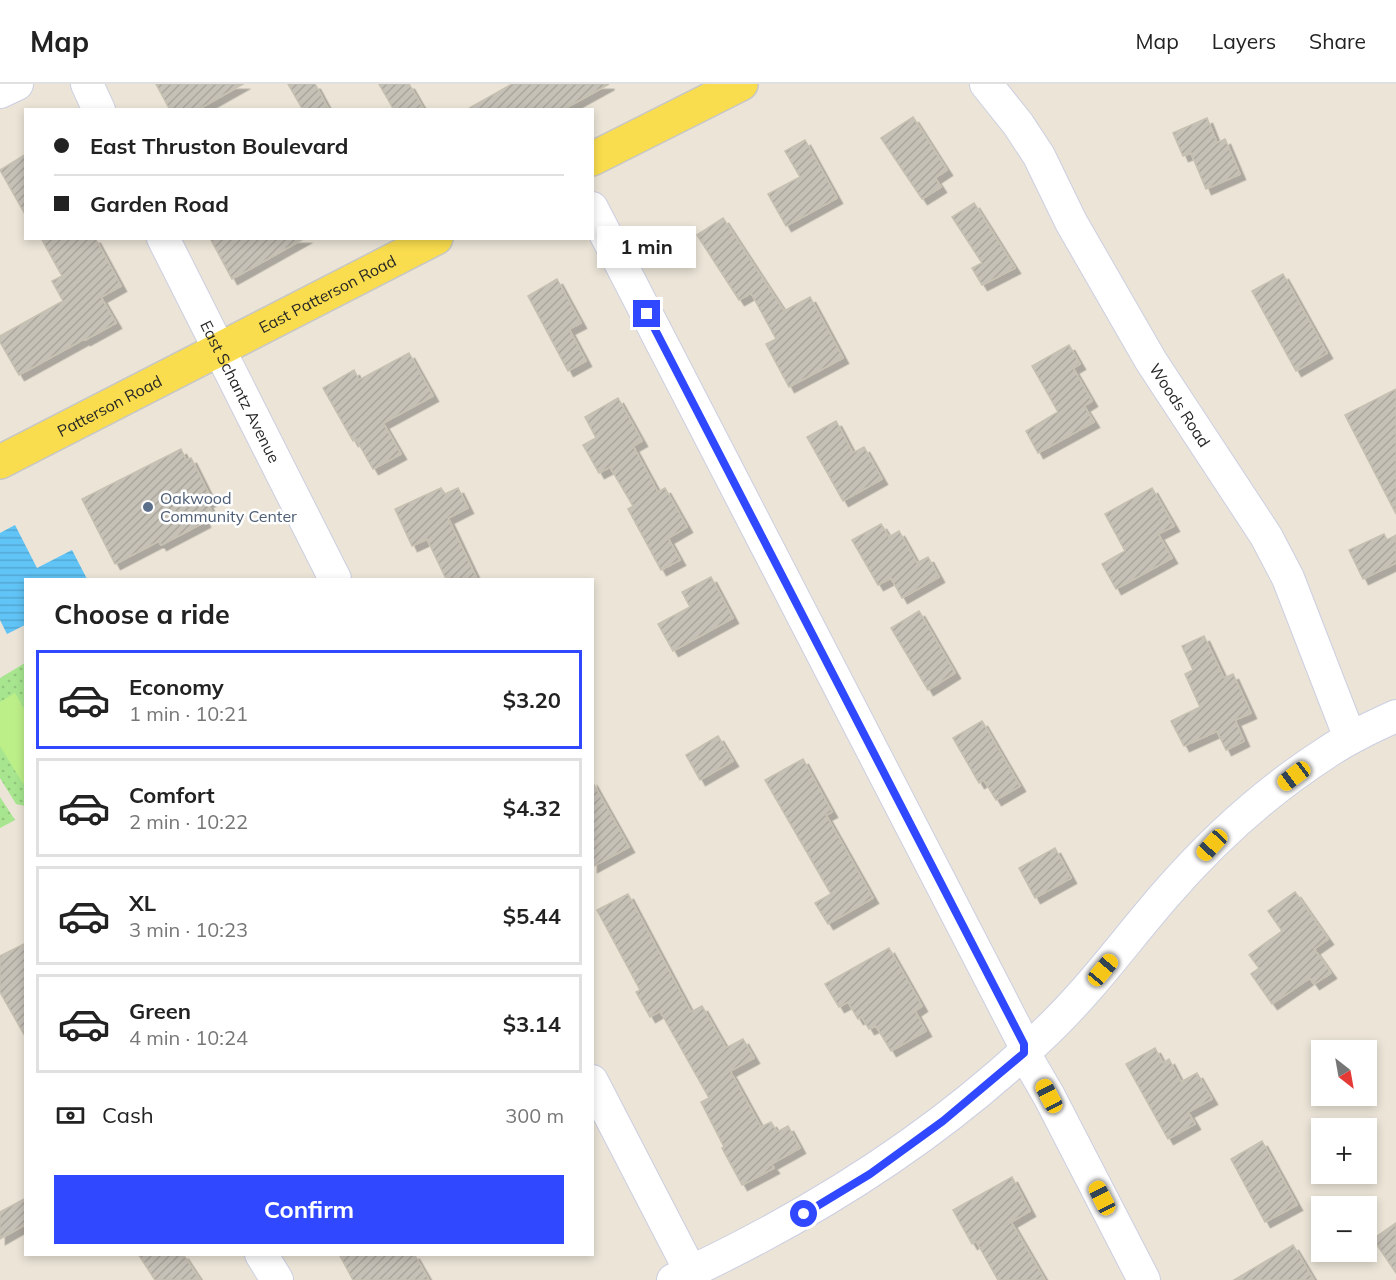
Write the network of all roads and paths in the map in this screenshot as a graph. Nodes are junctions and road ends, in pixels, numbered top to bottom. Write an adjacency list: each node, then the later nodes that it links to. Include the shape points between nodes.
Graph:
1 (17, 84): 5 (street)
2 (87, 84): 6 (street)
3 (741, 84): 7 (main road)
4 (986, 84): 15 (street, Woods Road, via 1039,156 1071,222 1151,361 1266,536 1288,578)
5 (0, 92)
6 (98, 108)
7 (594, 158)
8 (594, 212): 16 (street, via 1024,1044)
9 (164, 240): 11 (street, East Schantz Avenue)
10 (432, 240): 11 (main road, East Patterson Road)
11 (217, 350): 12 (main road, Patterson Road); 13 (street, East Schantz Avenue)
12 (0, 462)
13 (333, 578)
14 (1396, 716): 15 (street)
15 (1350, 738): 16 (street, via 1263,800 1212,845 1076,1001)
16 (1024, 1053): 19 (street, via 943,1121 870,1174); 21 (street)
17 (594, 1085): 19 (street)
18 (262, 1256): 20 (street)
19 (686, 1277)
20 (278, 1280)
21 (1144, 1280)

